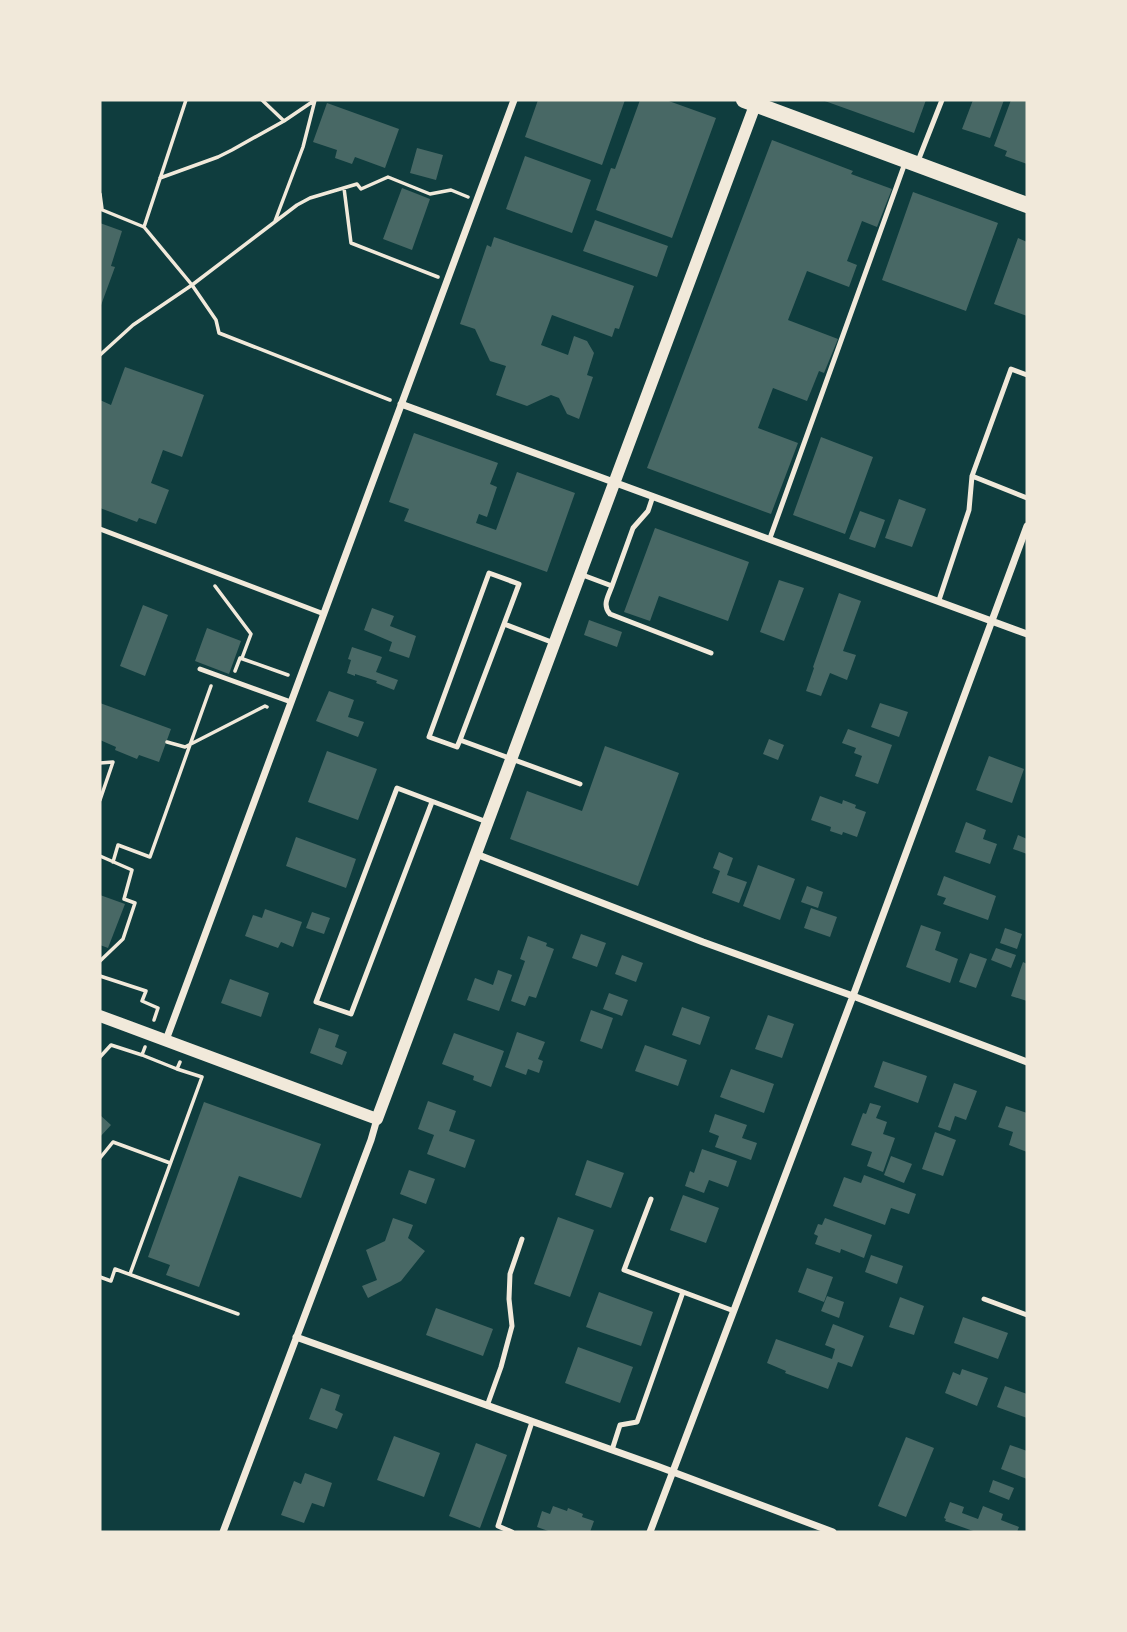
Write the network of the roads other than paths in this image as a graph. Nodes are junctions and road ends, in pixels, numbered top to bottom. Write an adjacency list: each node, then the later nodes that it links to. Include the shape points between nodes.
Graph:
1 (514, 100): 7 (street)
2 (942, 100): 4 (lane)
3 (753, 101): 4 (main road); 9 (street)
4 (911, 162): 5 (main road); 14 (lane)
5 (1027, 205)
6 (1027, 375): 8 (lane, via 1012,369)
7 (401, 404): 9 (street); 18 (street)
8 (972, 476): 11 (lane); 17 (lane, via 969,510)
9 (614, 481): 10 (street); 15 (street)
10 (653, 496): 14 (street); 16 (lane, via 633,528)
11 (1027, 498)
12 (1027, 526): 19 (street)
13 (100, 529): 18 (lane)
14 (770, 538): 17 (street)
15 (580, 574): 16 (lane); 22 (street)
16 (612, 586): 23 (lane, via 605,603 610,614)
17 (939, 600): 19 (street)
18 (324, 614): 25 (street)
19 (992, 620): 21 (street); 32 (street)
20 (504, 624): 22 (lane); 26 (lane); 26 (lane, via 519,584 489,573 429,737 457,747)
21 (1027, 634)
22 (554, 643): 27 (street)
23 (711, 653)
24 (200, 669): 25 (lane)
25 (291, 702): 34 (street)
26 (460, 740): 27 (lane)
27 (511, 759): 28 (lane); 30 (street)
28 (580, 784)
29 (432, 802): 29 (lane, via 397,788 316,1002 351,1014); 30 (lane)
30 (487, 822): 31 (street)
31 (476, 854): 32 (street); 36 (street)
32 (853, 996): 35 (street); 41 (street)
33 (100, 1016): 34 (street)
34 (166, 1040): 36 (street)
35 (1027, 1062)
36 (377, 1118): 43 (street)
37 (650, 1199): 39 (lane, via 624,1270)
38 (522, 1239): 44 (lane, via 510,1274 512,1326)
39 (683, 1292): 41 (lane); 46 (lane, via 637,1422 620,1425)
40 (984, 1299): 42 (lane)
41 (734, 1311): 47 (street)
42 (1027, 1315)
43 (296, 1337): 44 (street); 48 (street)
44 (487, 1406): 45 (street)
45 (531, 1422): 46 (street); 49 (lane, via 498,1527)
46 (612, 1450): 47 (street)
47 (673, 1472): 50 (street); 51 (street)
48 (223, 1532)
49 (512, 1532)
50 (650, 1532)
51 (833, 1532)

